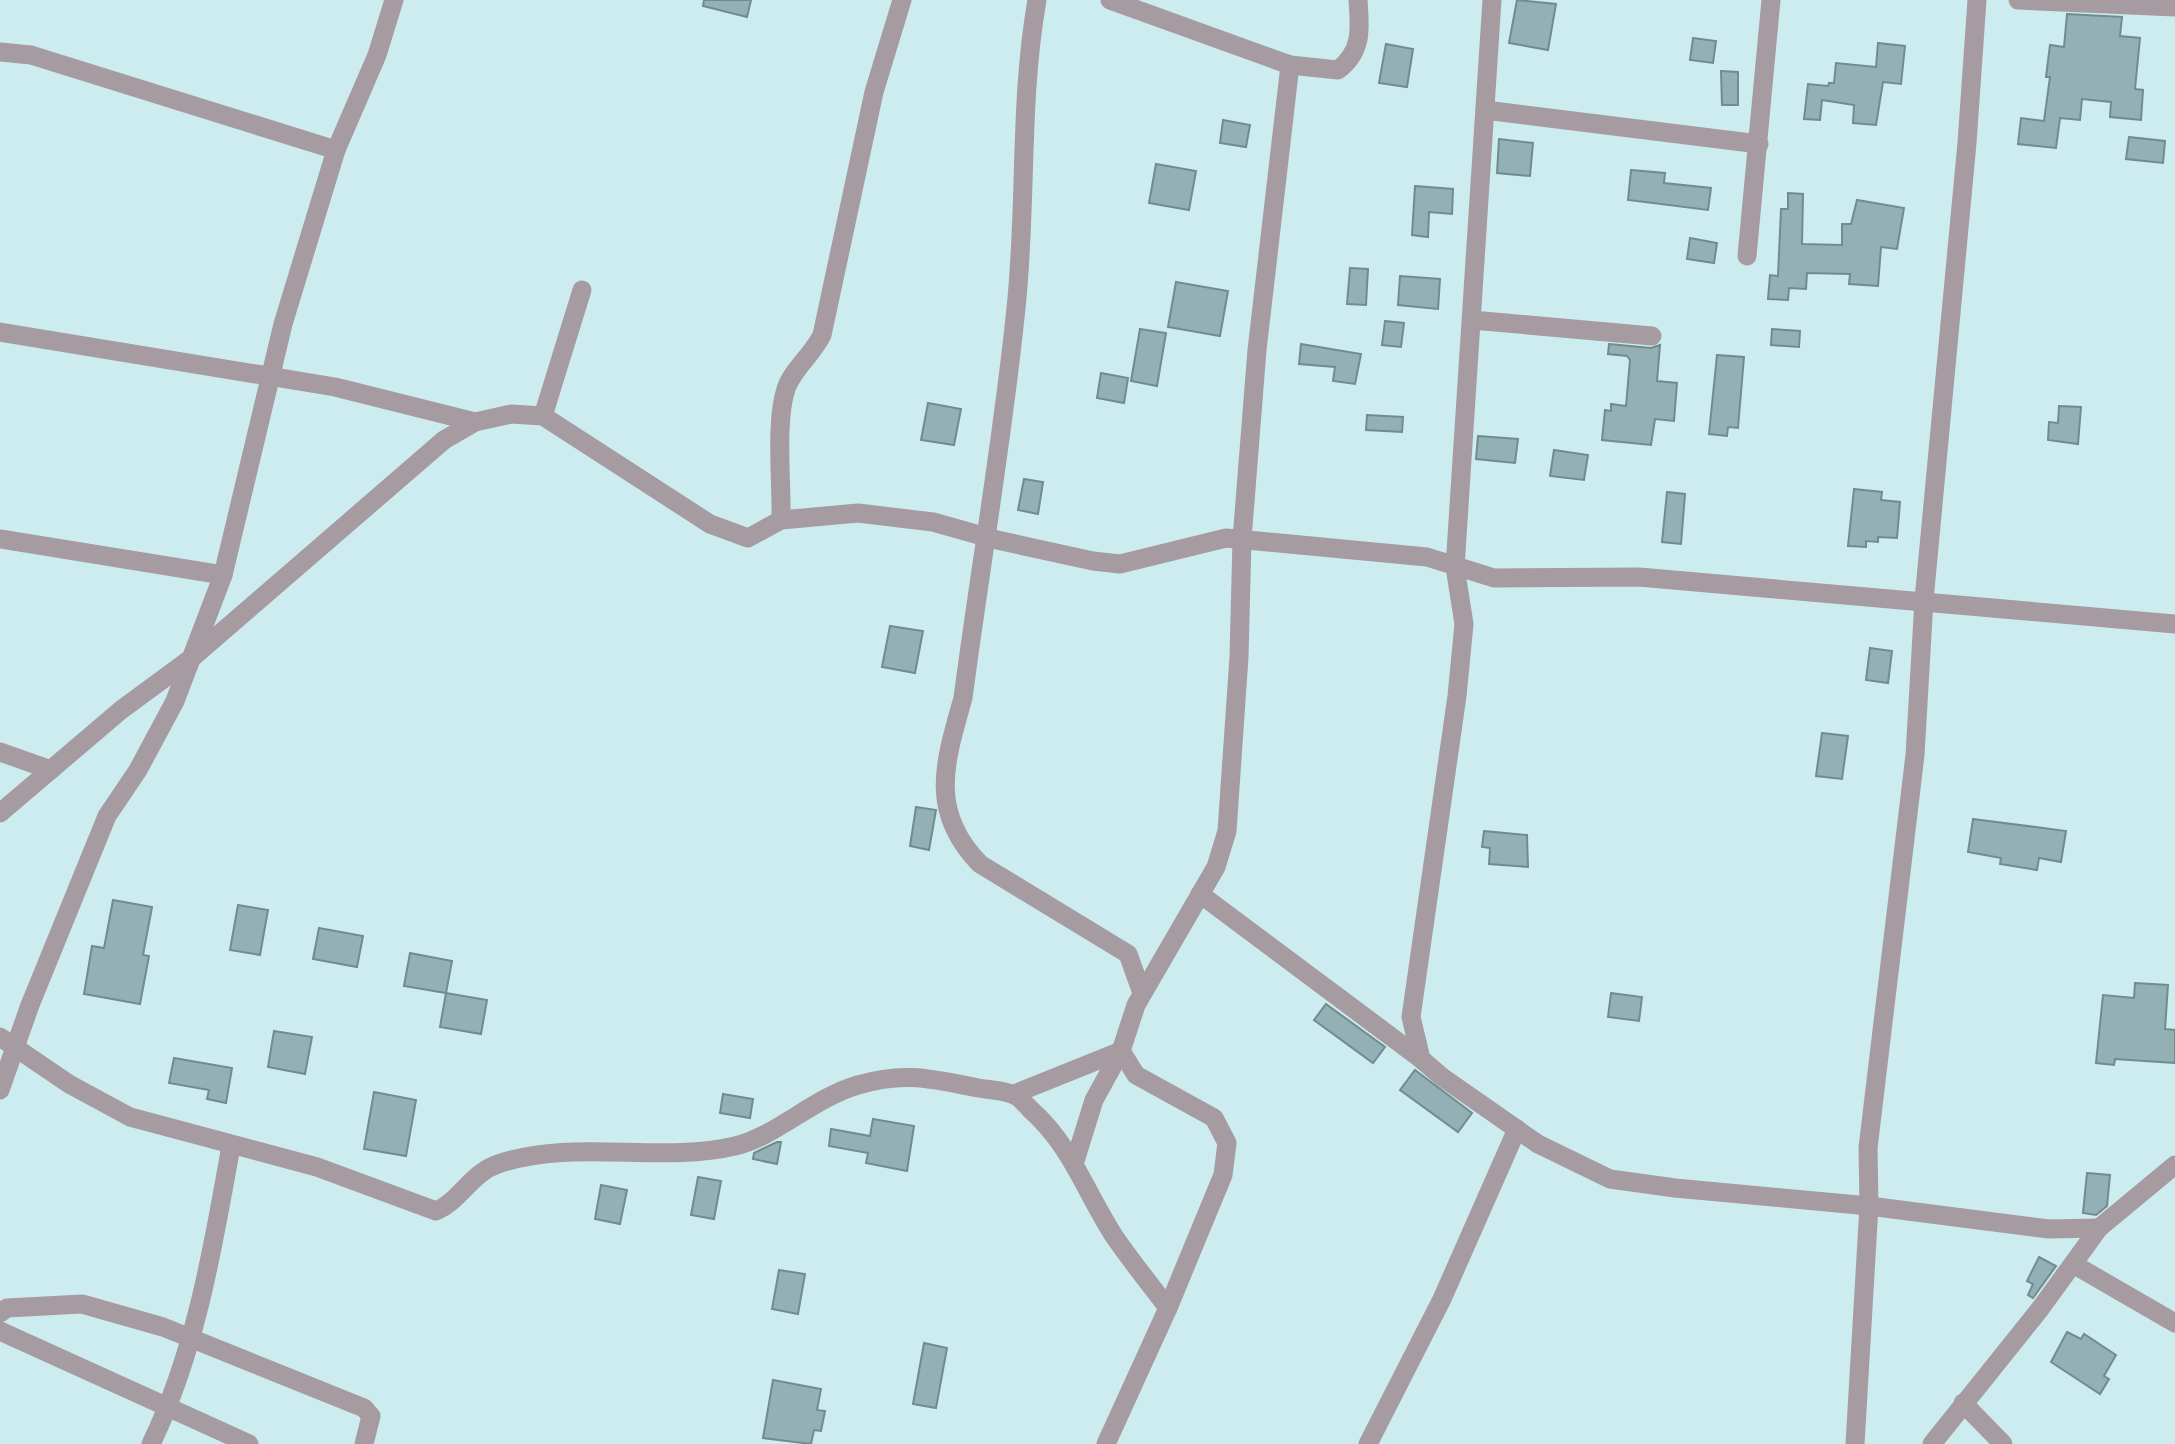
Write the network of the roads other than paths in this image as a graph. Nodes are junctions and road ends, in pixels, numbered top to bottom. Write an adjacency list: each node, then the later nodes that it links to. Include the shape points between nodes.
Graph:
1 (902, 0): 24 (street, via 874,92 822,335 786,387)
2 (1037, 0): 25 (street, via 1024,110 1024,207 1016,308)
3 (1110, 0): 12 (street)
4 (1357, 0): 12 (street, via 1361,37 1350,61 1338,70)
5 (1492, 0): 13 (street)
6 (1771, 0): 14 (street)
7 (1977, 0): 30 (street, via 1968,143)
8 (2018, 0): 10 (street)
9 (391, 1): 15 (street, via 377,55)
10 (2175, 7)
11 (0, 52): 15 (street, via 56,62)
12 (1290, 65): 27 (street, via 1257,350)
13 (1485, 110): 14 (street); 18 (street)
14 (1759, 144): 16 (street)
15 (336, 150): 21 (street)
16 (1747, 256)
17 (582, 290): 22 (street)
18 (1472, 320): 20 (street); 28 (street)
19 (0, 332): 21 (street)
20 (1651, 336)
21 (269, 378): 23 (street, via 335,387); 29 (street)
22 (543, 416): 23 (street, via 511,414); 24 (street, via 733,535 748,538)
23 (475, 422): 32 (street, via 444,440)
24 (782, 520): 25 (street, via 858,513 933,522)
25 (984, 535): 27 (street, via 1120,564 1203,542); 38 (street, via 963,698 947,754 946,807 966,849 980,864)
26 (0, 539): 29 (street)
27 (1242, 539): 28 (street, via 1427,557); 36 (street, via 1228,822 1216,867)
28 (1455, 567): 30 (street, via 1494,578 1639,577); 43 (street, via 1464,624 1411,1017)
29 (223, 575): 32 (street)
30 (1924, 600): 31 (street); 50 (street, via 1915,755 1868,1148)
31 (2175, 624)
32 (193, 657): 34 (street); 41 (street, via 138,770 107,816 30,1006)
33 (0, 752): 34 (street)
34 (51, 770): 35 (street)
35 (0, 813)
36 (1200, 894): 37 (street); 43 (street)
37 (1168, 949): 38 (street); 39 (street)
38 (1128, 954): 39 (street)
39 (1142, 993): 42 (street)
40 (0, 1037): 41 (street)
41 (18, 1047): 44 (street); 47 (street, via 69,1084 130,1117)
42 (1121, 1051): 45 (street); 48 (street, via 1094,1100); 54 (street, via 1136,1075 1214,1118 1227,1143 1223,1175)
43 (1421, 1059): 46 (street)
44 (0, 1090)
45 (1014, 1094): 47 (street, via 940,1078 874,1080 838,1090 736,1146 563,1151 495,1164 468,1181 436,1212 317,1167); 48 (street, via 1049,1125)
46 (1517, 1129): 50 (street, via 1610,1179); 65 (street, via 1442,1298)
47 (231, 1146): 58 (street)
48 (1075, 1161): 54 (street, via 1115,1238)
49 (2175, 1165): 51 (street)
50 (1869, 1206): 52 (street); 66 (street)
51 (2099, 1228): 52 (street); 53 (street)
52 (2049, 1229): 53 (street)
53 (2077, 1259): 56 (street); 59 (street)
54 (1168, 1308): 64 (street)
55 (0, 1313): 58 (street, via 7,1308 82,1304)
56 (2175, 1323)
57 (0, 1331): 60 (street)
58 (191, 1338): 60 (street); 63 (street, via 364,1408 371,1416)
59 (1963, 1403): 67 (street); 68 (street)
60 (168, 1409): 61 (street); 62 (street)
61 (150, 1444)
62 (249, 1444)
63 (364, 1444)
64 (1107, 1444)
65 (1368, 1444)
66 (1855, 1444)
67 (1932, 1444)
68 (2003, 1444)

